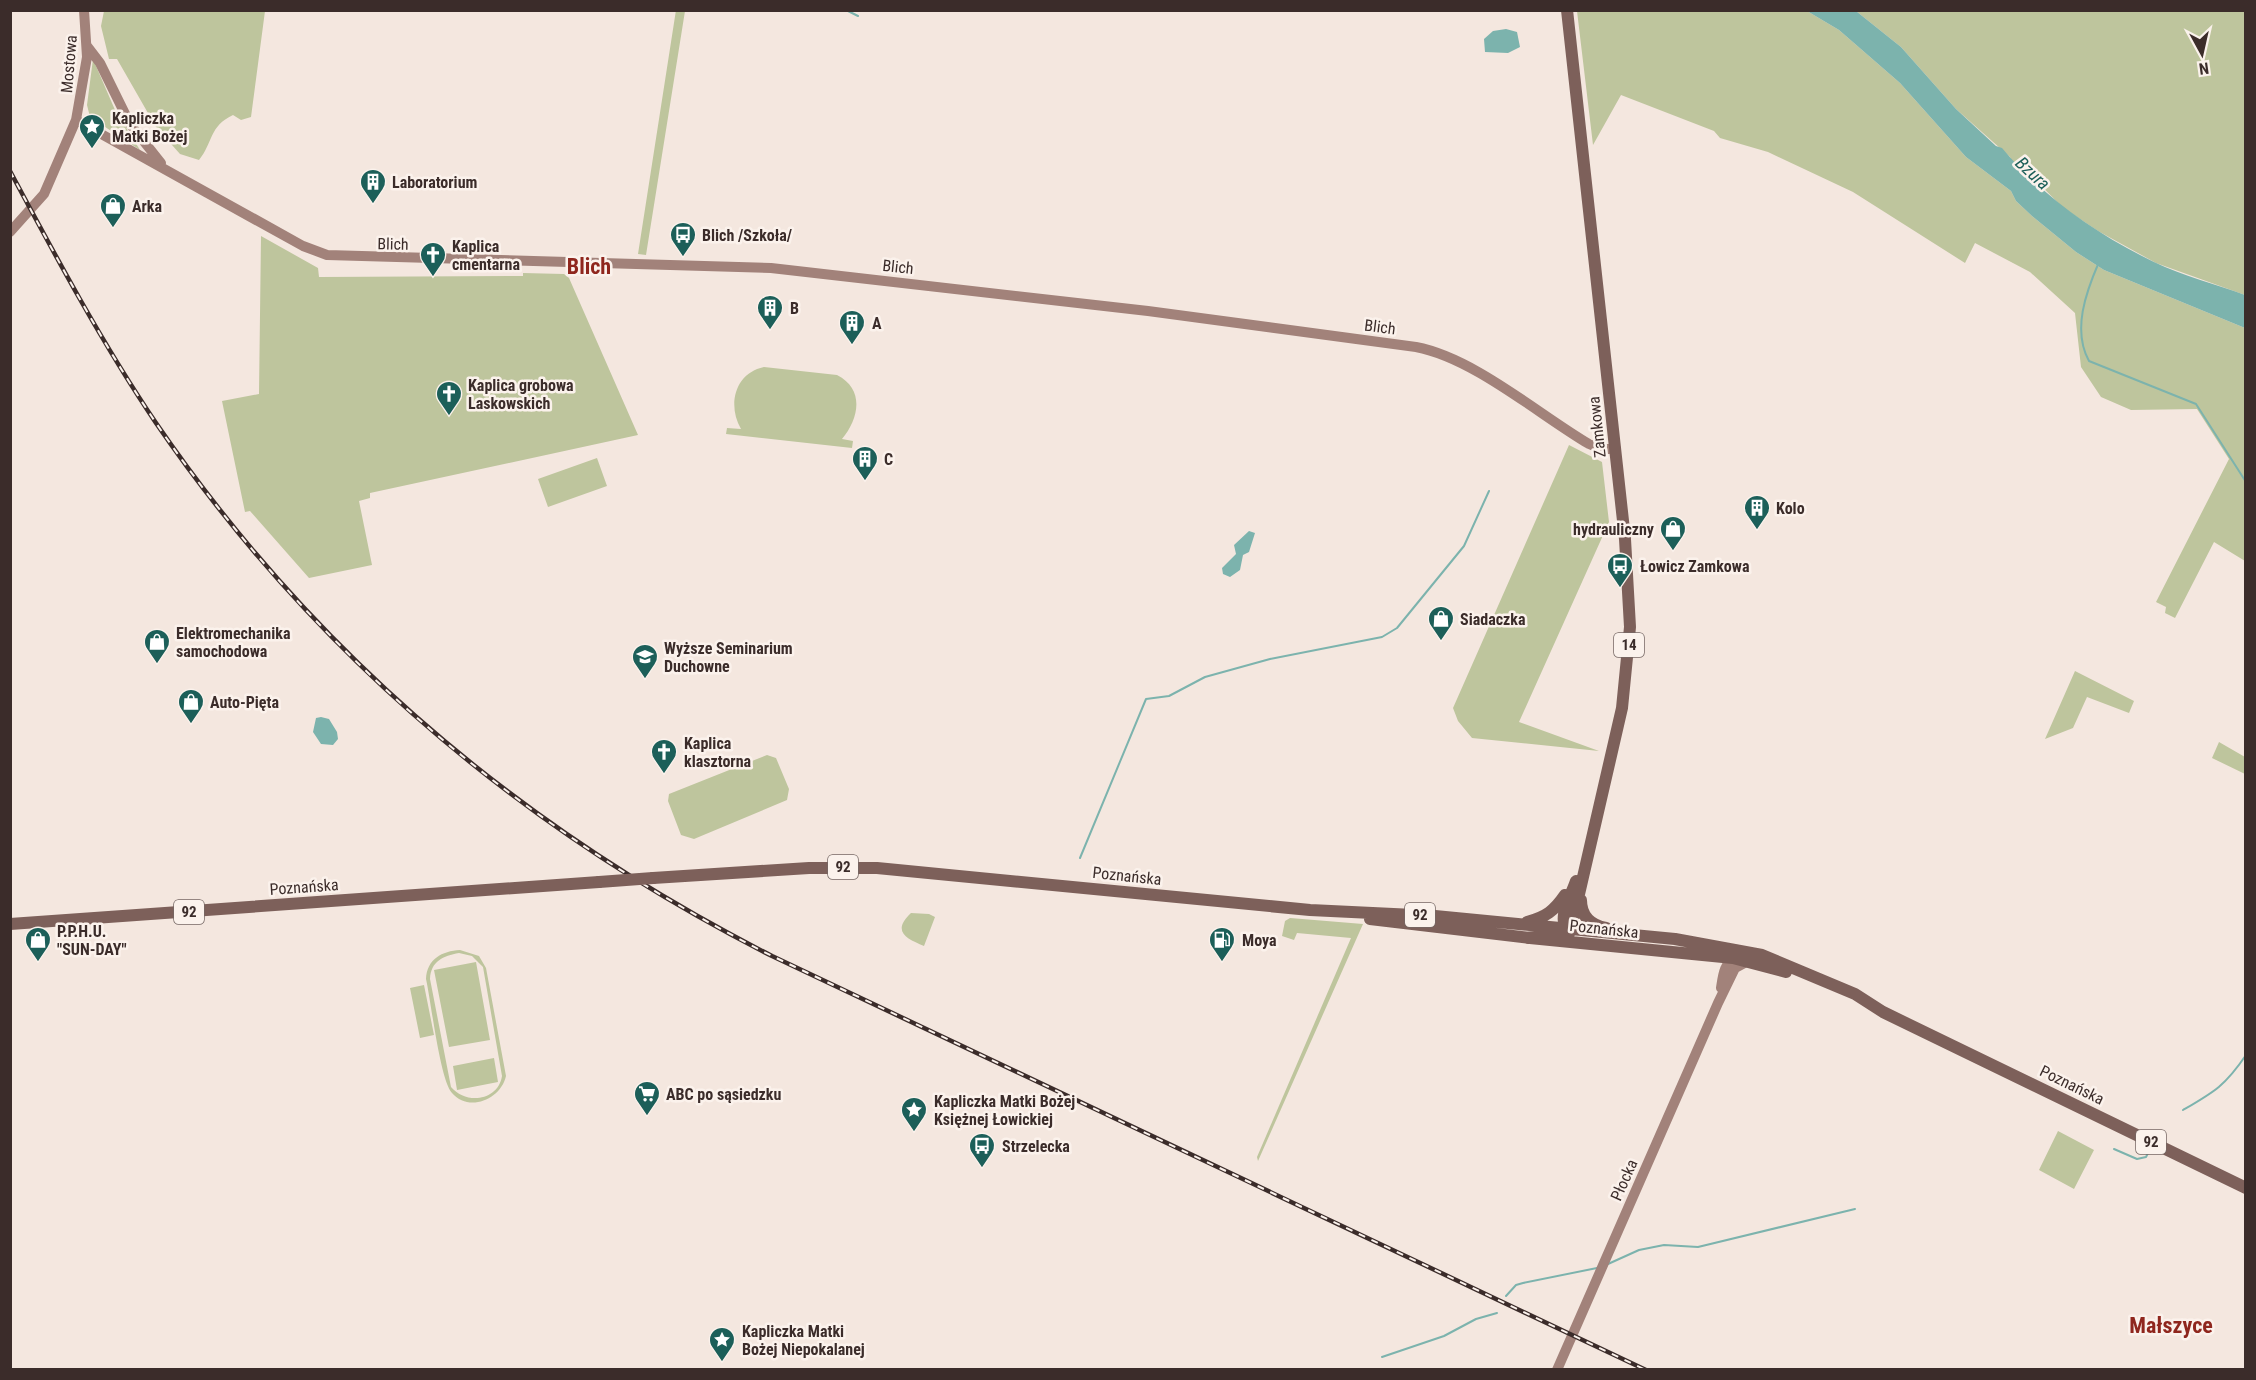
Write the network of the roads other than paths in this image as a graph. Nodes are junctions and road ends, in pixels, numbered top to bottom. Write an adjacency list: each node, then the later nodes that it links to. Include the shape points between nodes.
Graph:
1 (84, 10): 3 (street, Mostowa)
2 (1567, 10): 7 (main road, Zamkowa / 14)
3 (87, 46): 4 (street, Mostowa); 5 (street, Blich, via 100,63)
4 (76, 120): 5 (street, Blich); 6 (street, Mostowa, via 44,194)
5 (146, 153): 7 (street, Blich, via 167,170 303,246 335,256 771,268 1148,311 1431,350 1482,376 1589,444)
6 (10, 232)
7 (1616, 449): 8 (main road, Zamkowa / 14, via 1629,592 1628,667 1614,751)
8 (1580, 879): 11 (main road, Zamkowa / 14, via 1555,910); 12 (main road, Zamkowa / 14, via 1574,916); 13 (main road, Zamkowa / 14, via 1586,918 1597,927)
9 (1325, 911): 10 (main road, Poznańska / 92, bridge, via 842,867); 11 (main road, Poznańska / 92); 14 (main road, Poznańska / 92)
10 (10, 924)
11 (1516, 924): 12 (main road, Poznańska / 92)
12 (1565, 929): 13 (main road, Poznańska / 92); 14 (main road, Poznańska, via 1555,935); 15 (main road)
13 (1621, 934): 17 (main road, Poznańska / 92)
14 (1528, 938): 15 (main road, Poznańska / 92)
15 (1580, 943): 16 (main road, Poznańska / 92)
16 (1710, 957): 17 (main road, Poznańska / 92); 18 (street, via 1719,966)
17 (1732, 958): 18 (street, Płocka, via 1725,967); 19 (street, Płocka); 20 (main road, Poznańska / 92, via 1794,974); 20 (main road, Poznańska / 92, via 1761,955 1855,994)
18 (1722, 983): 19 (street, Płocka)
19 (1718, 1003): 22 (street, Płocka)
20 (1883, 1012): 21 (main road, Poznańska / 92)
21 (2246, 1188)
22 (1557, 1370)

